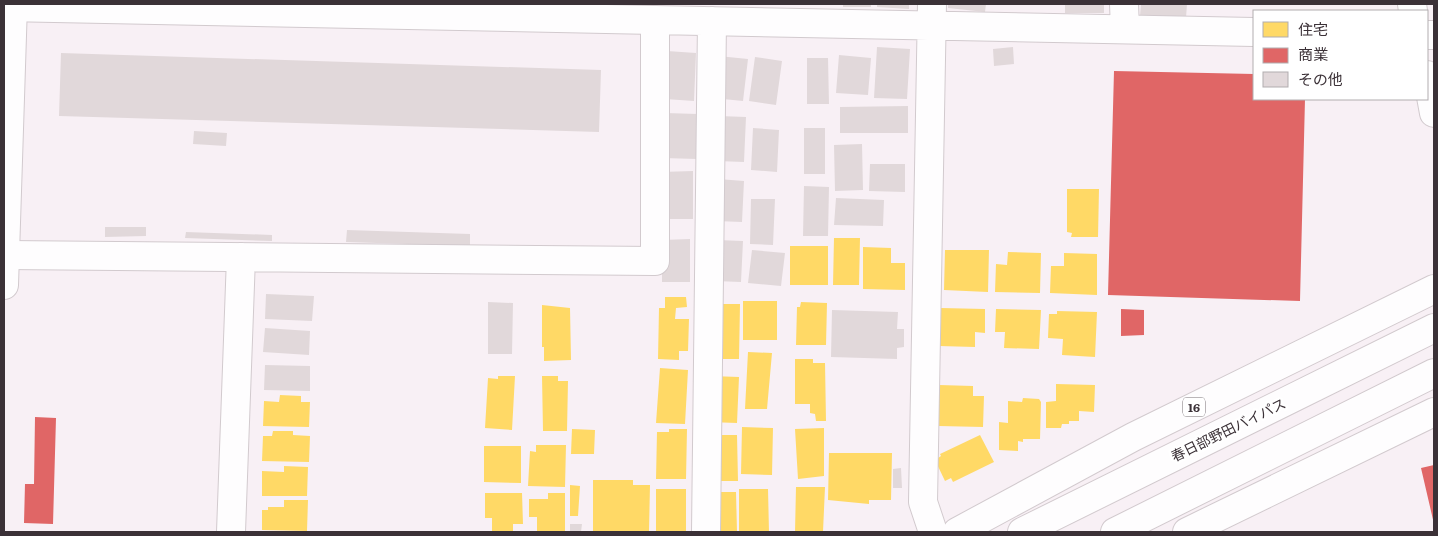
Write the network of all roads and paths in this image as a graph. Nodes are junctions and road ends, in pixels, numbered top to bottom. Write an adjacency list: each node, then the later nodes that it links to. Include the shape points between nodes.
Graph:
1 (10, 6): 4 (main road); 9 (main road)
2 (932, 14): 3 (main road); 5 (main road); 18 (main road, via 923,502)
3 (1125, 16): 6 (main road)
4 (654, 20): 5 (main road); 10 (main road, via 655,261)
5 (712, 21): 17 (main road)
6 (1253, 32)
7 (1428, 80): 8 (main road)
8 (1434, 113)
9 (6, 255): 10 (main road); 11 (main road)
10 (241, 257): 16 (main road)
11 (4, 285)
12 (1434, 289): 19 (main road, 16, via 1133,437)
13 (1434, 328): 20 (main road, 春日部野田バイパス)
14 (1434, 373): 21 (main road)
15 (1434, 412): 22 (main road)
16 (231, 532)
17 (706, 532)
18 (934, 532)
19 (957, 532)
20 (1022, 532)
21 (1116, 532)
22 (1187, 532)

